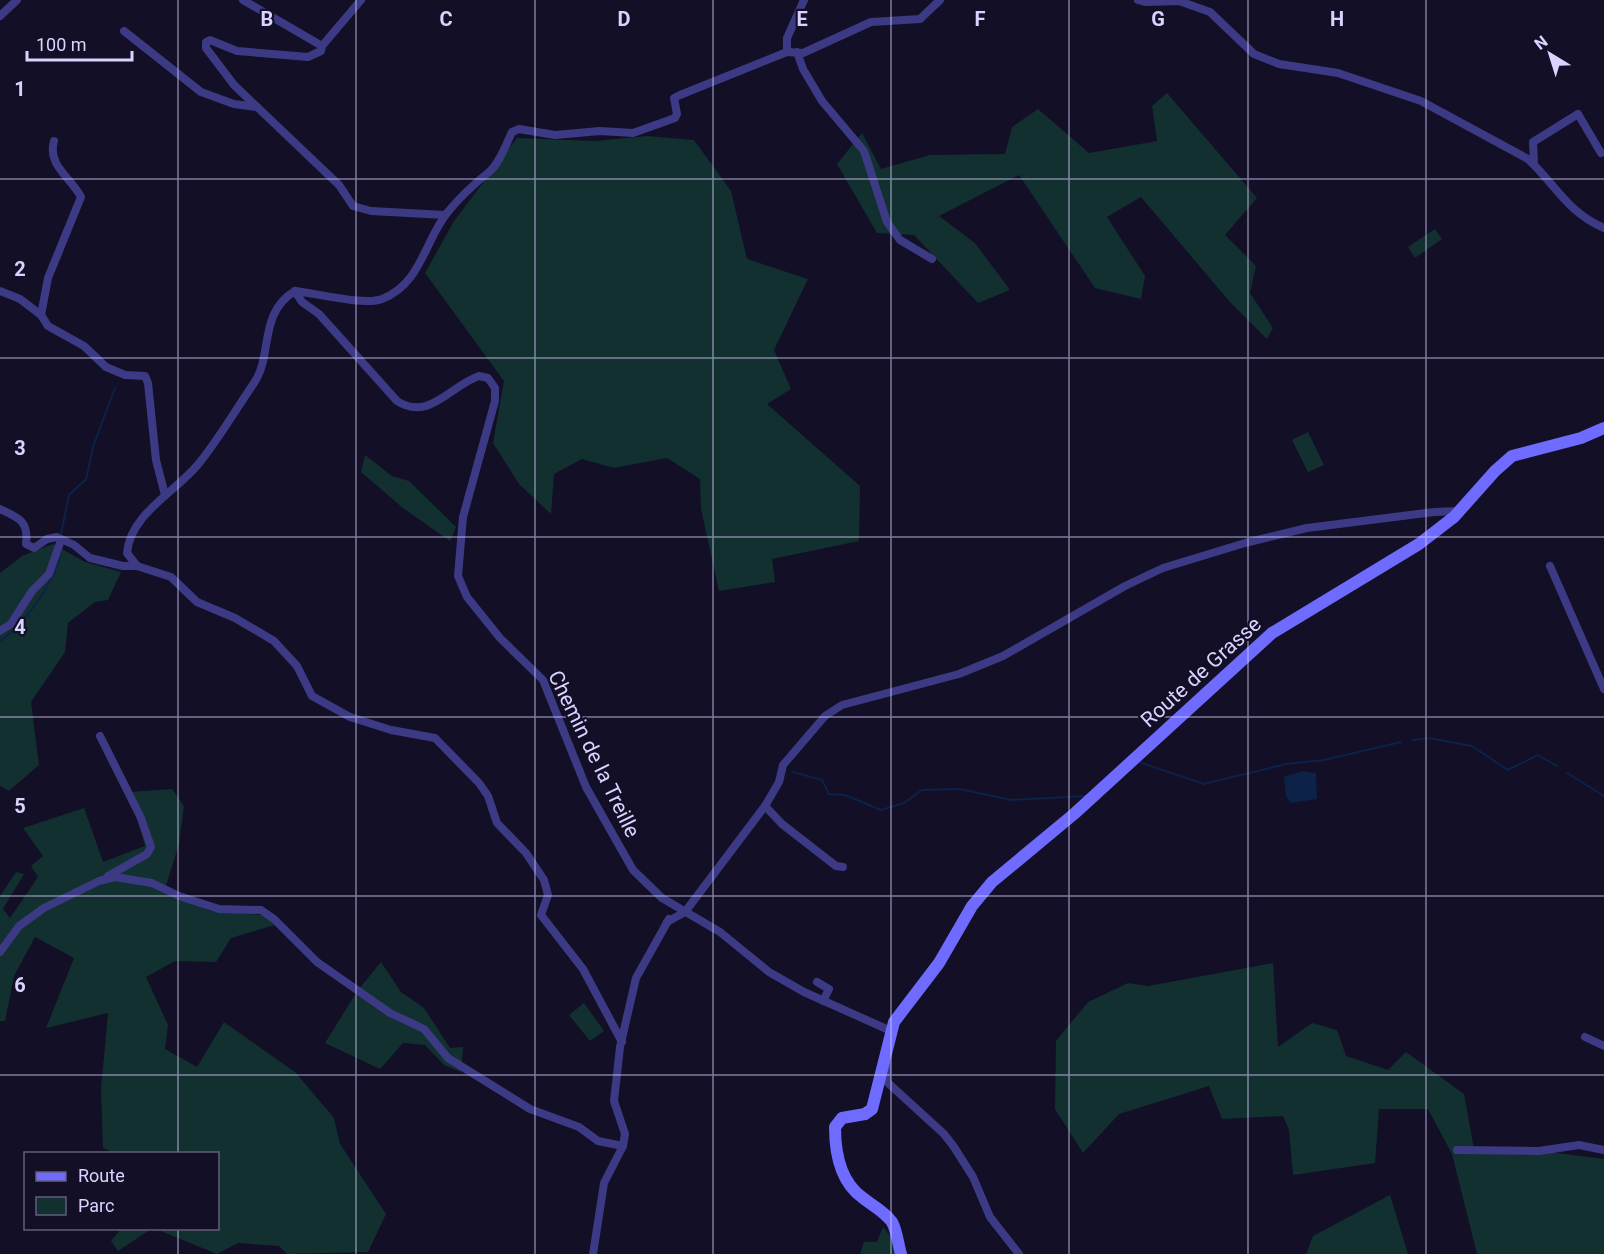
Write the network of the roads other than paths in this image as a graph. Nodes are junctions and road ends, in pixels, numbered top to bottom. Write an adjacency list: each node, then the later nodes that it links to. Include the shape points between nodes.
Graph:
1 (16, 0): 8 (street)
2 (243, 0): 10 (street)
3 (361, 0): 10 (street)
4 (804, 0): 11 (street, via 787,38)
5 (940, 0): 12 (street, via 920,19 871,22)
6 (1138, 0): 7 (street)
7 (1179, 1): 16 (street, via 1210,12 1254,54 1279,64 1338,73 1421,101)
8 (0, 16)
9 (124, 31): 13 (street, via 201,92)
10 (322, 46): 13 (street, via 318,54 308,57 237,51 210,40 206,42 208,54)
11 (787, 52): 12 (street); 17 (street, via 674,98 675,118 633,133 600,131 566,136 519,129 512,132 489,172 479,177)
12 (797, 52): 19 (street, via 822,101 864,151 887,222 900,240)
13 (257, 108): 17 (street, via 339,185 353,206 371,211)
14 (54, 141): 22 (street, via 54,160 81,197 48,278)
15 (1601, 153): 16 (street, via 1578,114 1533,142)
16 (1534, 164): 18 (street, via 1565,203)
17 (445, 215): 21 (street, via 414,274 404,286 380,300)
18 (1604, 228)
19 (932, 259)
20 (0, 291): 22 (street, via 20,299)
21 (296, 291): 24 (street, via 279,306 265,340 257,379 198,465); 38 (street, Chemin de la Treille, via 302,302 319,315 402,404 414,408 428,406 479,376 488,378 495,388 495,401 463,517 458,576 467,597 500,638 543,680 568,748 613,837 633,870)
22 (41, 315): 24 (street, via 48,326 84,346 106,367 125,375 145,376 156,460)
23 (1604, 428): 26 (street, Route de Grasse, via 1512,456)
24 (165, 495): 30 (street, via 130,539 127,553)
25 (0, 509): 29 (street, via 22,521 28,530 30,547 51,538)
26 (1460, 511): 27 (street); 28 (street, Route de Grasse)
27 (1434, 512): 28 (street); 35 (street, via 1307,528 1163,568 1003,656 959,674 842,705 825,716 783,765 779,782)
28 (1446, 524): 44 (street, Route de Grasse, via 1391,563 1272,633 1074,814 1004,872 972,906 939,963 901,1011)
29 (61, 540): 30 (street, via 90,558); 32 (street, via 49,574 32,591 11,624)
30 (136, 566): 46 (street, via 171,577 197,602 267,636 297,666 312,696 350,717 391,730 430,735 444,746 488,796 497,823 526,853 544,880 548,895 541,915 583,969)
31 (1550, 566): 33 (street)
32 (0, 631)
33 (1603, 682)
34 (100, 736): 37 (street, via 141,818 151,848)
35 (765, 806): 36 (street, via 782,824 836,866); 39 (street)
36 (843, 867)
37 (99, 881): 41 (street, via 44,908 19,926); 49 (street, via 128,878 152,883 219,909 261,910 325,967 390,1013 424,1029 448,1058 530,1109 579,1127 598,1141)
38 (662, 898): 39 (street, Chemin de la Treille); 40 (street)
39 (681, 910): 40 (street); 43 (street, Chemin de la Treille, via 720,932 769,972)
40 (668, 920): 46 (street, via 636,978)
41 (0, 952)
42 (816, 982): 43 (street, via 829,990)
43 (823, 1001): 44 (street, Chemin de la Treille)
44 (891, 1031): 48 (street, Route de Grasse)
45 (1585, 1037): 47 (street)
46 (622, 1042): 49 (street, via 614,1101 625,1134)
47 (1604, 1046)
48 (885, 1057): 53 (street, Route de Grasse, via 872,1109 839,1120 835,1133 845,1181 891,1221); 54 (street, via 887,1082 954,1147 973,1177 990,1217)
49 (622, 1146): 52 (street, via 604,1183)
50 (1457, 1150): 51 (street, via 1539,1151 1579,1145)
51 (1604, 1150)
52 (593, 1254)
53 (901, 1254)
54 (1019, 1254)

